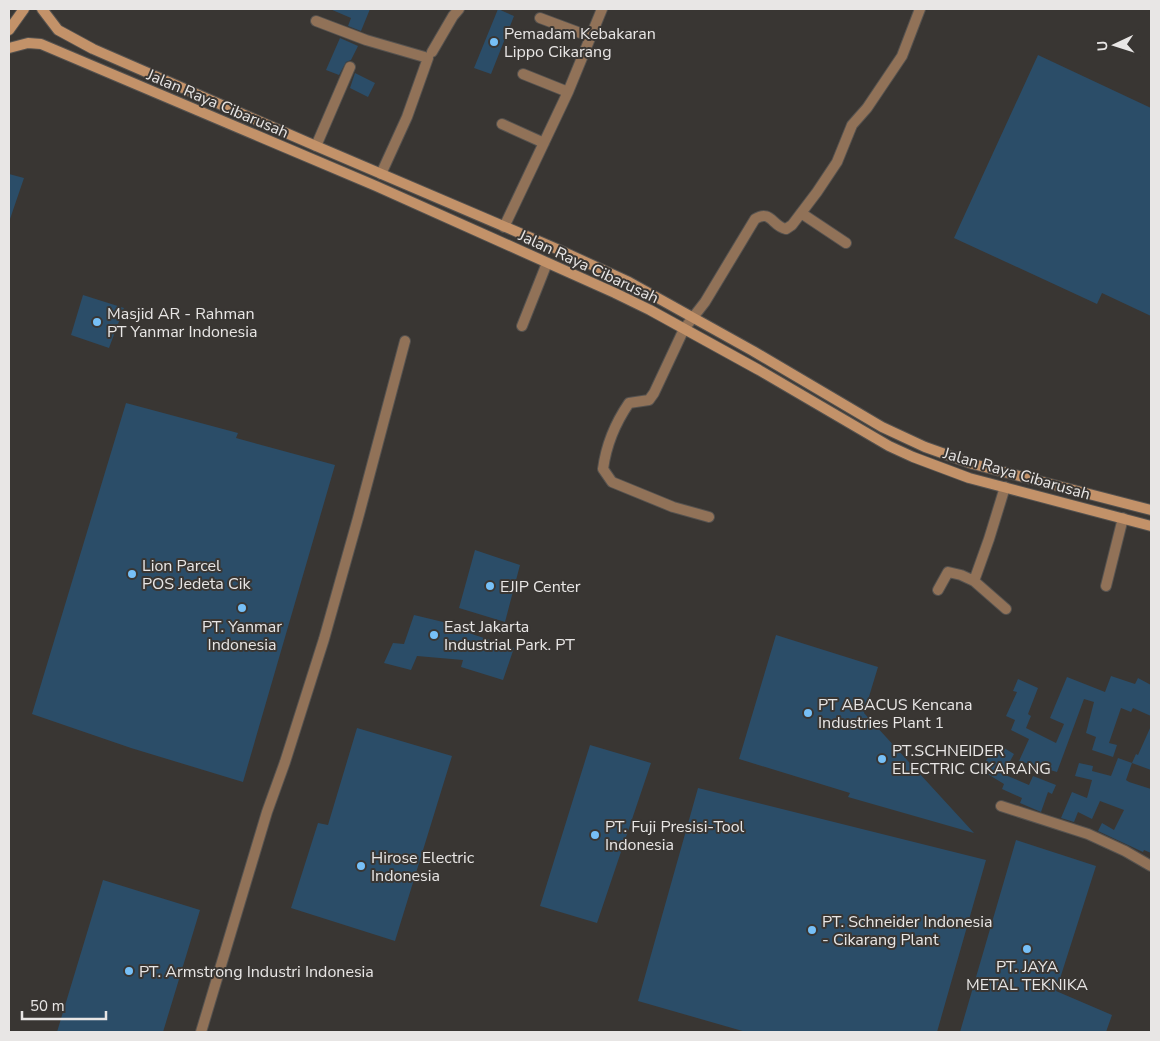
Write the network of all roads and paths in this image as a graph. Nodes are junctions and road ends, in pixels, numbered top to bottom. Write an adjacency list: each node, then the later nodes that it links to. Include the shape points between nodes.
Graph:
1 (24, 9): 8 (street)
2 (42, 9): 17 (street, Jalan Raya Cibarusah, via 58,30 86,45)
3 (459, 9): 11 (street)
4 (602, 9): 9 (street)
5 (920, 9): 19 (street, via 902,56 852,125 836,162)
6 (540, 18): 9 (street)
7 (316, 21): 18 (street, via 428,58 407,117)
8 (9, 30)
9 (591, 37): 14 (street)
10 (9, 48): 22 (street, Jalan Raya Cibarusah, via 40,44 376,186)
11 (432, 52)
12 (350, 67): 17 (street)
13 (523, 74): 14 (street)
14 (568, 92): 16 (street)
15 (502, 124): 16 (street)
16 (544, 143): 20 (street)
17 (316, 146): 18 (street, Jalan Raya Cibarusah)
18 (381, 174): 20 (street, Jalan Raya Cibarusah)
19 (802, 212): 21 (street); 23 (street, via 786,229 768,216 755,219)
20 (504, 227): 23 (street, Jalan Raya Cibarusah, via 629,282)
21 (846, 243)
22 (547, 263): 24 (street); 25 (street, Jalan Raya Cibarusah, via 616,293)
23 (694, 317): 25 (street); 28 (street, Jalan Raya Cibarusah, via 908,440 972,464)
24 (522, 326)
25 (684, 329): 27 (street, Jalan Raya Cibarusah, via 889,446 952,473); 29 (street, via 649,400 628,403 621,414 604,457 603,469 612,482 672,507)
26 (405, 341): 38 (street, via 324,638 266,812)
27 (1005, 487): 30 (street, Jalan Raya Cibarusah); 32 (street)
28 (1151, 510)
29 (709, 517)
30 (1123, 518): 31 (street, Jalan Raya Cibarusah); 33 (street)
31 (1151, 526)
32 (974, 581): 34 (street, via 948,572); 35 (street)
33 (1106, 586)
34 (938, 590)
35 (1006, 609)
36 (1001, 806): 37 (street, via 1088,834)
37 (1151, 866)
38 (201, 1032)

